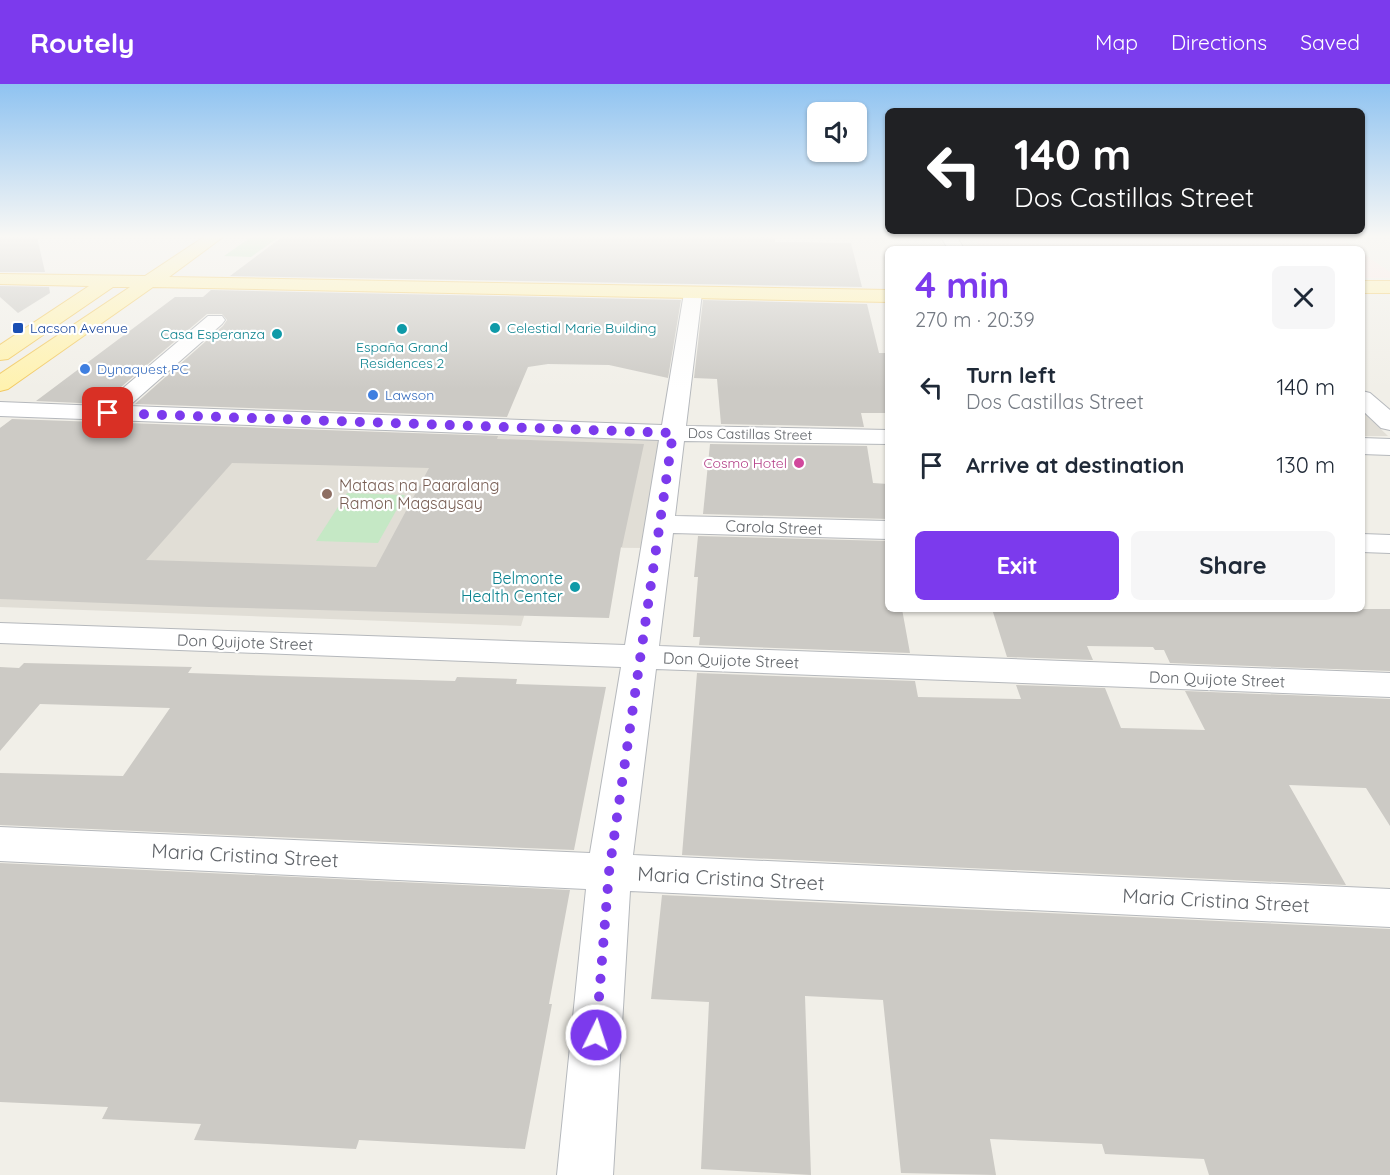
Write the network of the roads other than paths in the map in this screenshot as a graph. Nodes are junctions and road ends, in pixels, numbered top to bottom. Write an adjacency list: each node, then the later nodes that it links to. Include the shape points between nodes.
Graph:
1 (99, 288): 9 (main road)
2 (142, 288): 10 (main road)
3 (442, 288): 4 (main road)
4 (693, 293): 5 (main road); 15 (street)
5 (885, 296)
6 (1365, 304): 7 (main road)
7 (1390, 304)
8 (215, 320): 13 (street)
9 (0, 354)
10 (0, 384)
11 (1365, 401): 14 (street)
12 (0, 409): 13 (street, Dos Castillas Street)
13 (108, 413): 15 (street, Dos Castillas Street)
14 (1390, 423)
15 (673, 433): 16 (street, Dos Castillas Street); 19 (street)
16 (885, 437)
17 (1365, 446): 18 (street)
18 (1390, 447)
19 (659, 524): 20 (street, Carola Street); 24 (street)
20 (885, 530)
21 (1365, 543): 22 (street)
22 (1390, 544)
23 (0, 633): 24 (street, Don Quijote Street)
24 (640, 657): 25 (street, Don Quijote Street); 27 (street)
25 (1390, 685)
26 (0, 844): 27 (street, Maria Cristina Street)
27 (609, 872): 28 (street, Maria Cristina Street); 29 (street)
28 (1390, 908)
29 (585, 1175)

